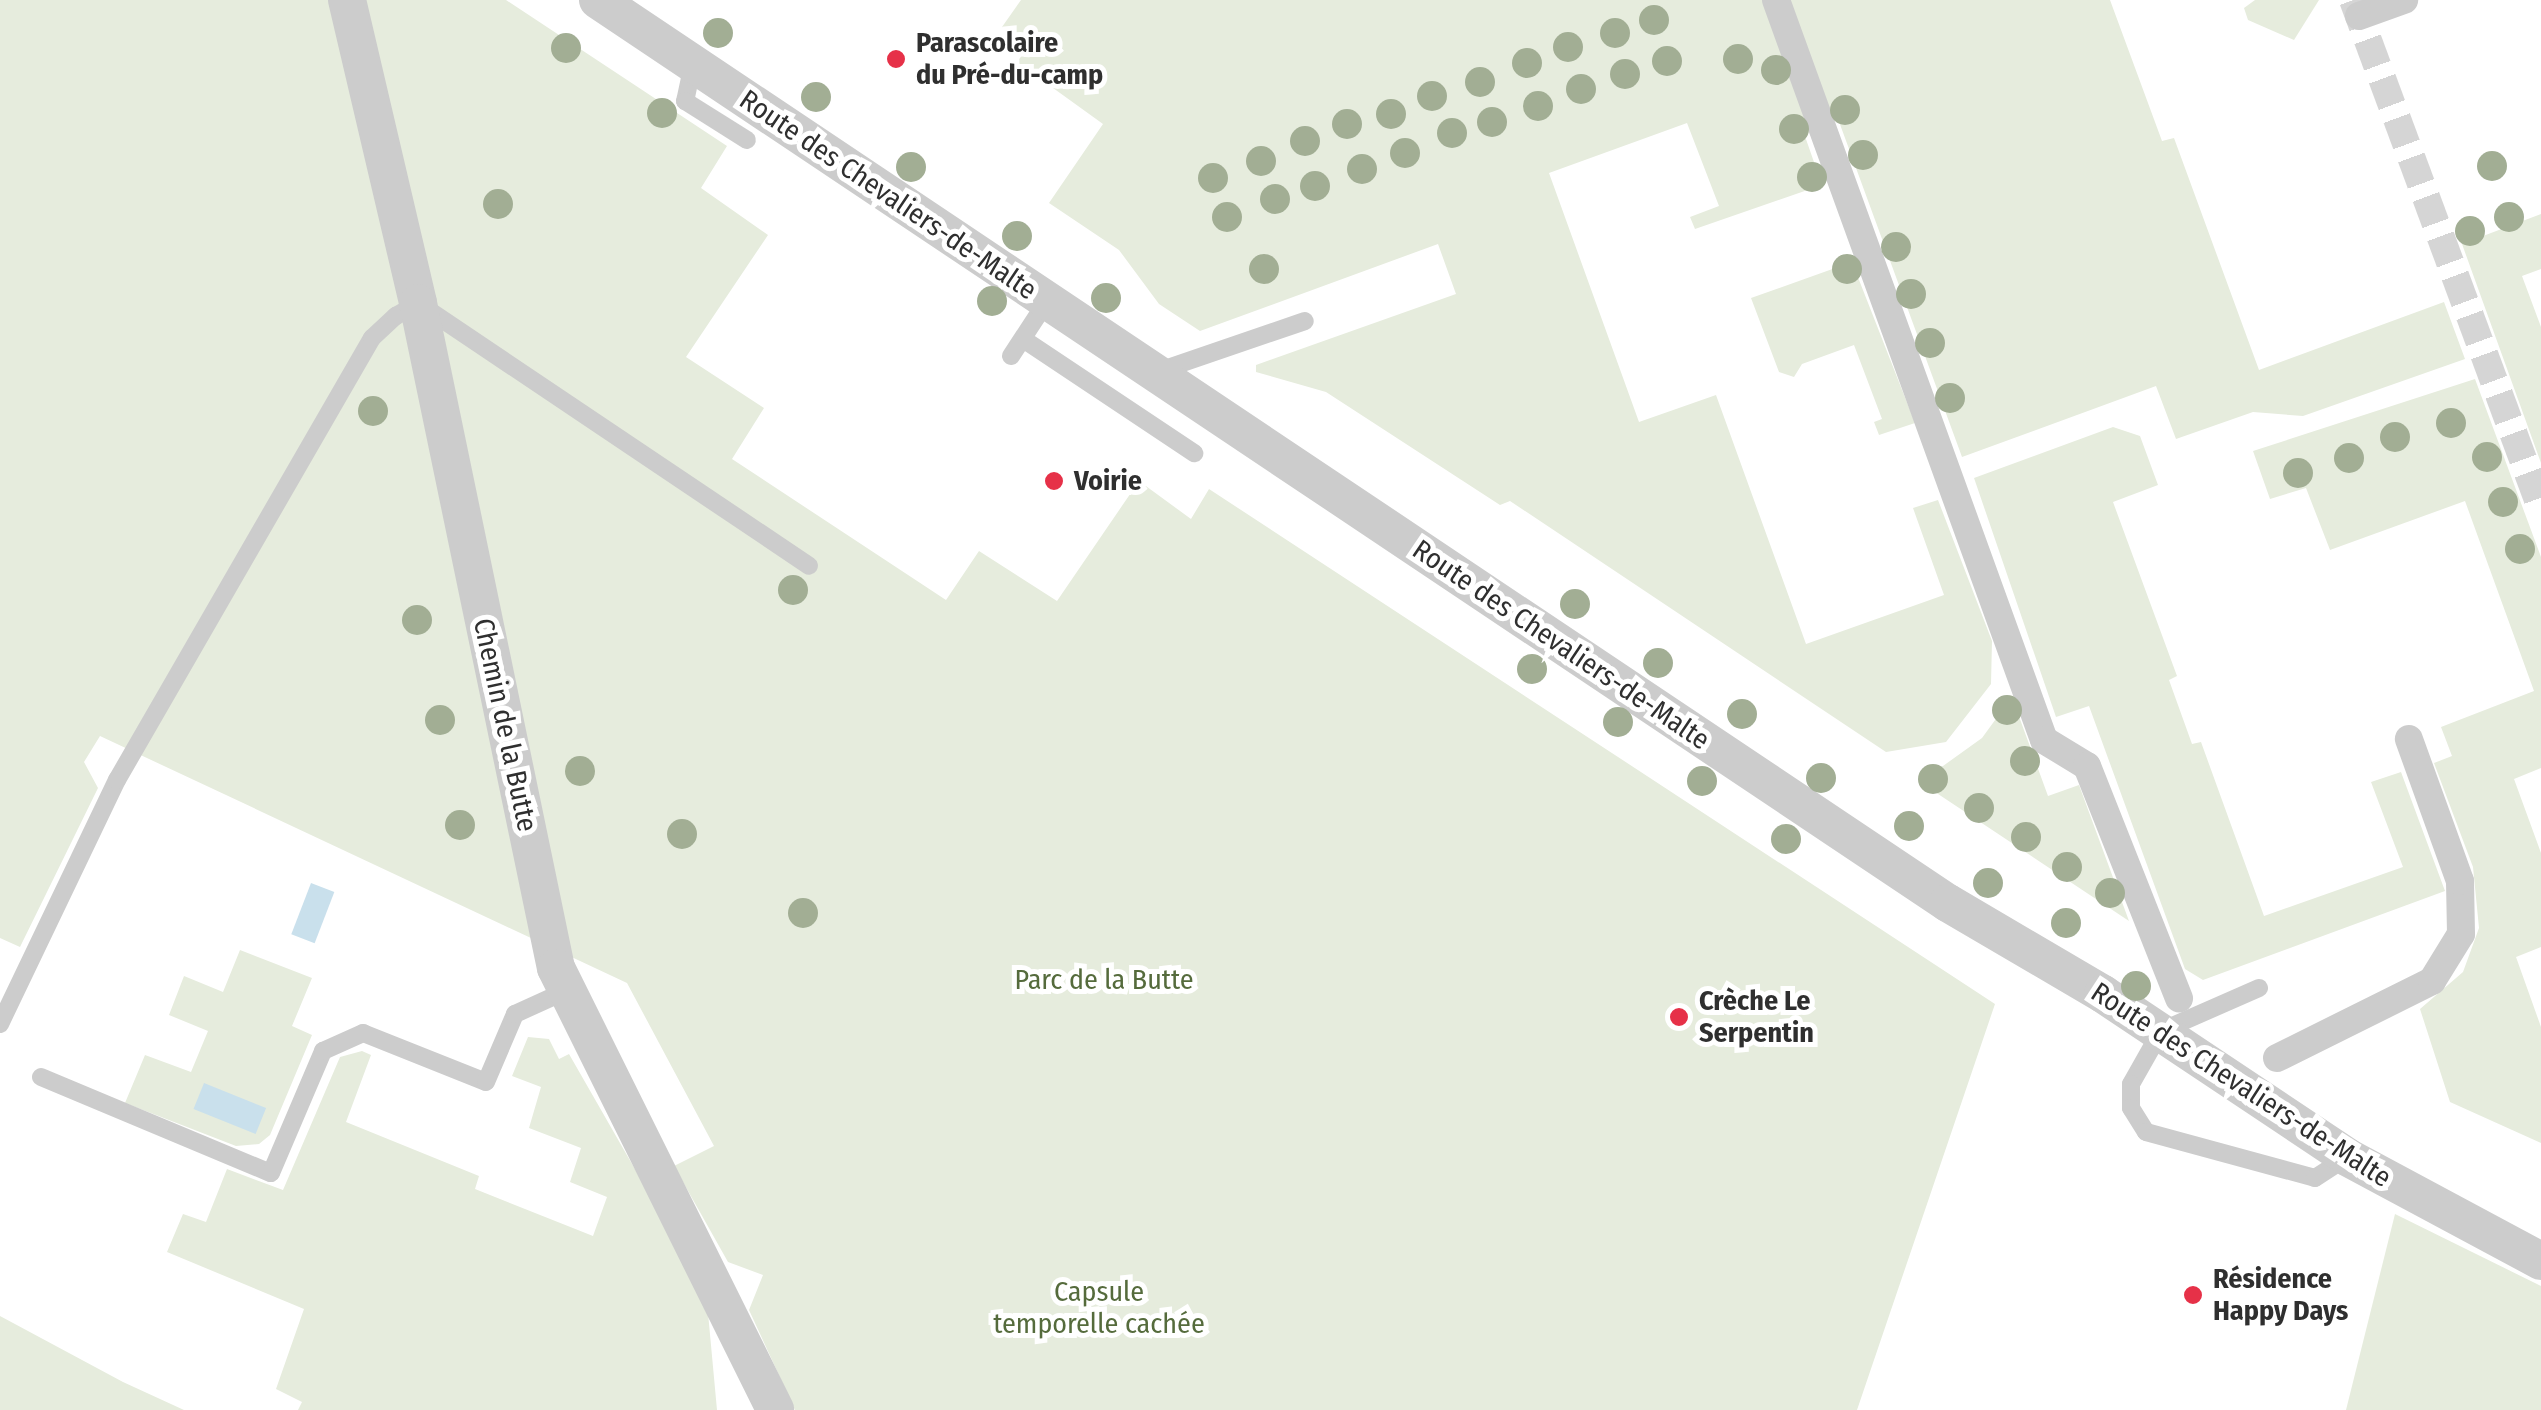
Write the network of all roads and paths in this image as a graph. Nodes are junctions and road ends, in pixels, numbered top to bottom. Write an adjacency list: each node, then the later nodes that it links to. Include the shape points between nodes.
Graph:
1 (347, 0): 9 (street, Chemin de la Butte)
2 (598, 0): 6 (street, Route des Chevaliers-de-Malte)
3 (1776, 0): 19 (street, via 2044,740 2087,766)
4 (2404, 0): 5 (street)
5 (2359, 16)
6 (693, 64): 7 (lane, via 685,101); 8 (street, Route des Chevaliers-de-Malte)
7 (747, 140)
8 (1047, 301): 11 (lane); 13 (street, Route des Chevaliers-de-Malte)
9 (418, 303): 15 (lane); 18 (street, Chemin de la Butte, via 556,968); 20 (lane, via 396,316 363,355 116,780)
10 (1305, 322): 13 (lane)
11 (1023, 339): 12 (lane); 14 (lane)
12 (1012, 356)
13 (1154, 373): 21 (street, Route des Chevaliers-de-Malte, via 1869,851)
14 (1194, 453)
15 (809, 566)
16 (2408, 738): 22 (street, via 2460,881 2461,934 2432,981)
17 (2259, 988): 21 (lane)
18 (568, 990): 23 (lane, via 515,1014 486,1082 363,1033 323,1051 271,1173); 26 (street, Chemin de la Butte)
19 (2179, 998)
20 (0, 1024)
21 (2161, 1032): 24 (street, Route des Chevaliers-de-Malte); 24 (lane, via 2131,1084 2131,1108 2146,1132 2315,1178)
22 (2277, 1058)
23 (40, 1076)
24 (2347, 1157): 25 (street, Route des Chevaliers-de-Malte)
25 (2541, 1262)
26 (762, 1404)

